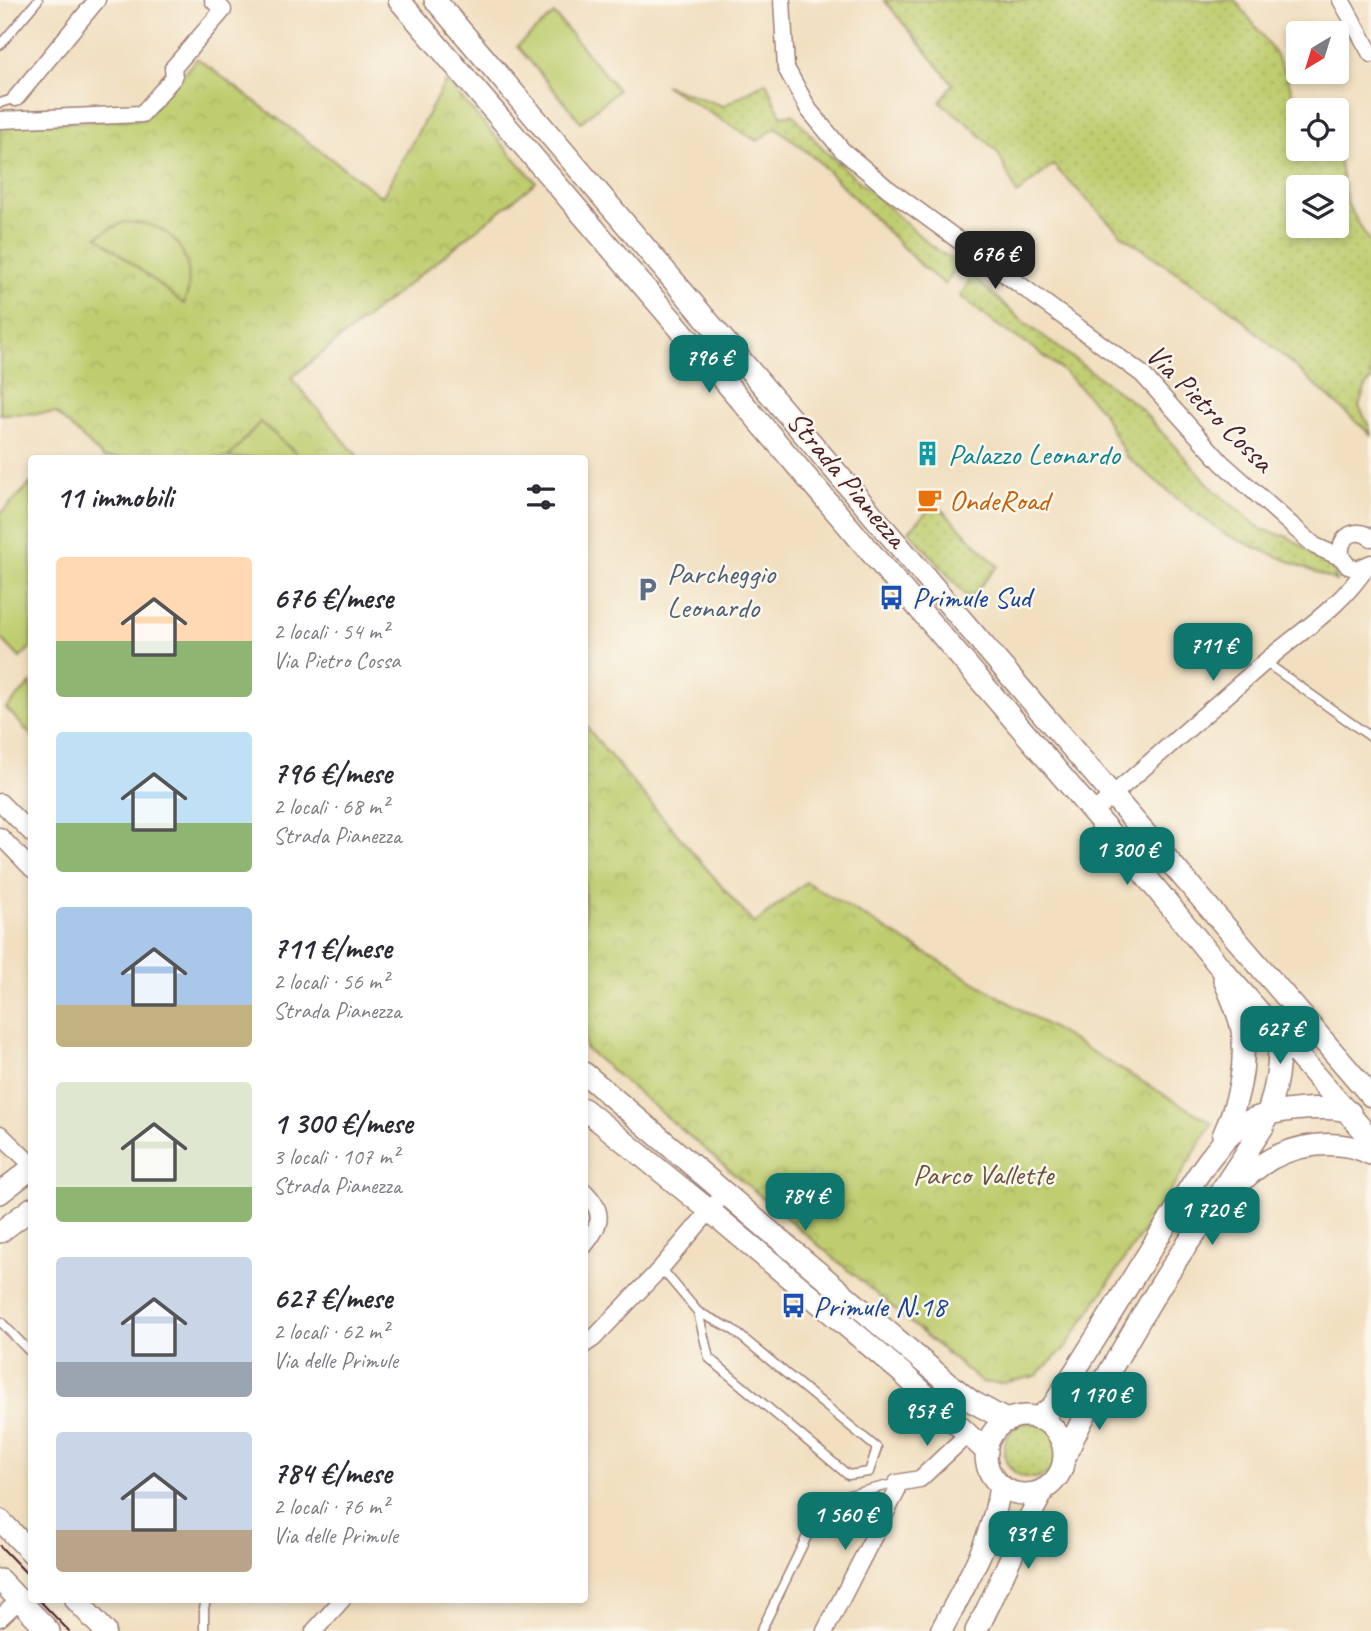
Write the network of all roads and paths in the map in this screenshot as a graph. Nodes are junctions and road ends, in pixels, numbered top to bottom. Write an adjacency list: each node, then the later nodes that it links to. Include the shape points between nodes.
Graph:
1 (38, 0): 8 (lane)
2 (97, 0): 10 (street)
3 (212, 0): 11 (street, via 223,10 173,68 174,77 142,114)
4 (399, 0): 13 (main road, Strada Pianezza)
5 (435, 0): 12 (main road, Strada Pianezza)
6 (782, 0): 14 (street, Via Pietro Cossa, via 786,68 809,110 842,150 887,188 1142,374 1222,463)
7 (1341, 0): 9 (street)
8 (0, 45)
9 (1371, 54)
10 (8, 100)
11 (0, 120)
12 (657, 262): 13 (street); 22 (main road, Strada Pianezza)
13 (638, 280): 24 (main road, Strada Pianezza)
14 (1301, 532): 16 (street, Via Pietro Cossa); 17 (street, Via Pietro Cossa, via 1315,546)
15 (1371, 538): 16 (street, Via Pietro Cossa, via 1357,532)
16 (1342, 541): 17 (street)
17 (1345, 562): 18 (street, Via Pietro Cossa, via 1357,569); 19 (street)
18 (1369, 565): 19 (street)
19 (1341, 597): 20 (street)
20 (1265, 662): 21 (lane); 22 (street)
21 (1371, 737)
22 (1112, 795): 24 (street); 28 (main road, Strada Pianezza)
23 (0, 802): 25 (street)
24 (1092, 813): 29 (main road, Strada Pianezza)
25 (28, 830)
26 (0, 836): 27 (street)
27 (28, 865)
28 (1227, 929): 30 (main road, via 1256,980); 32 (main road, Strada Pianezza)
29 (1220, 967): 30 (main road, Strada Pianezza); 39 (main road, via 1242,1029 1242,1063 1238,1098)
30 (1277, 1031): 33 (main road, Strada Pianezza); 35 (main road, via 1280,1061)
31 (588, 1076): 43 (main road)
32 (1371, 1096)
33 (1346, 1111): 35 (main road, via 1319,1107); 36 (main road); 38 (main road, Strada Pianezza)
34 (588, 1112): 47 (main road)
35 (1267, 1115): 39 (main road, via 1241,1125); 48 (main road, via 1223,1185)
36 (1371, 1122)
37 (0, 1134): 41 (street)
38 (1371, 1139)
39 (1217, 1149): 56 (main road, via 1052,1407)
40 (1371, 1154): 48 (main road, via 1325,1145 1283,1153 1243,1180)
41 (28, 1163)
42 (28, 1170): 44 (main road)
43 (725, 1192): 47 (street); 57 (main road, via 948,1384)
44 (0, 1193)
45 (588, 1195): 50 (street, via 599,1217 597,1230)
46 (28, 1211): 49 (main road)
47 (710, 1211): 51 (street); 58 (main road)
48 (1210, 1215): 60 (main road, via 1156,1291 1076,1427)
49 (0, 1232)
50 (588, 1241)
51 (661, 1268): 52 (lane); 54 (street)
52 (698, 1312): 61 (lane, via 709,1358 848,1475); 61 (lane, via 732,1329 877,1448)
53 (0, 1321): 55 (lane)
54 (588, 1342)
55 (28, 1350)
56 (1036, 1419): 57 (main road); 60 (main road, via 1059,1436)
57 (1008, 1421): 59 (main road, via 994,1431)
58 (968, 1434): 59 (main road); 62 (street, via 920,1479)
59 (987, 1452): 63 (main road, via 989,1469)
60 (1064, 1460): 65 (main road, via 1061,1472)
61 (869, 1472): 64 (lane)
62 (897, 1482): 64 (lane); 79 (street, via 897,1493)
63 (1000, 1485): 65 (main road, via 1018,1494); 80 (main road, via 993,1521)
64 (872, 1489): 78 (lane, via 824,1501)
65 (1044, 1490): 81 (main road)
66 (0, 1520): 67 (main road)
67 (28, 1549)
68 (0, 1580): 69 (main road)
69 (19, 1600): 73 (street); 74 (main road)
70 (79, 1603): 75 (main road)
71 (205, 1603): 76 (lane)
72 (339, 1603): 77 (street)
73 (0, 1618)
74 (49, 1631)
75 (105, 1631)
76 (204, 1631)
77 (314, 1631)
78 (761, 1631)
79 (825, 1631)
80 (941, 1631)
81 (976, 1631)

